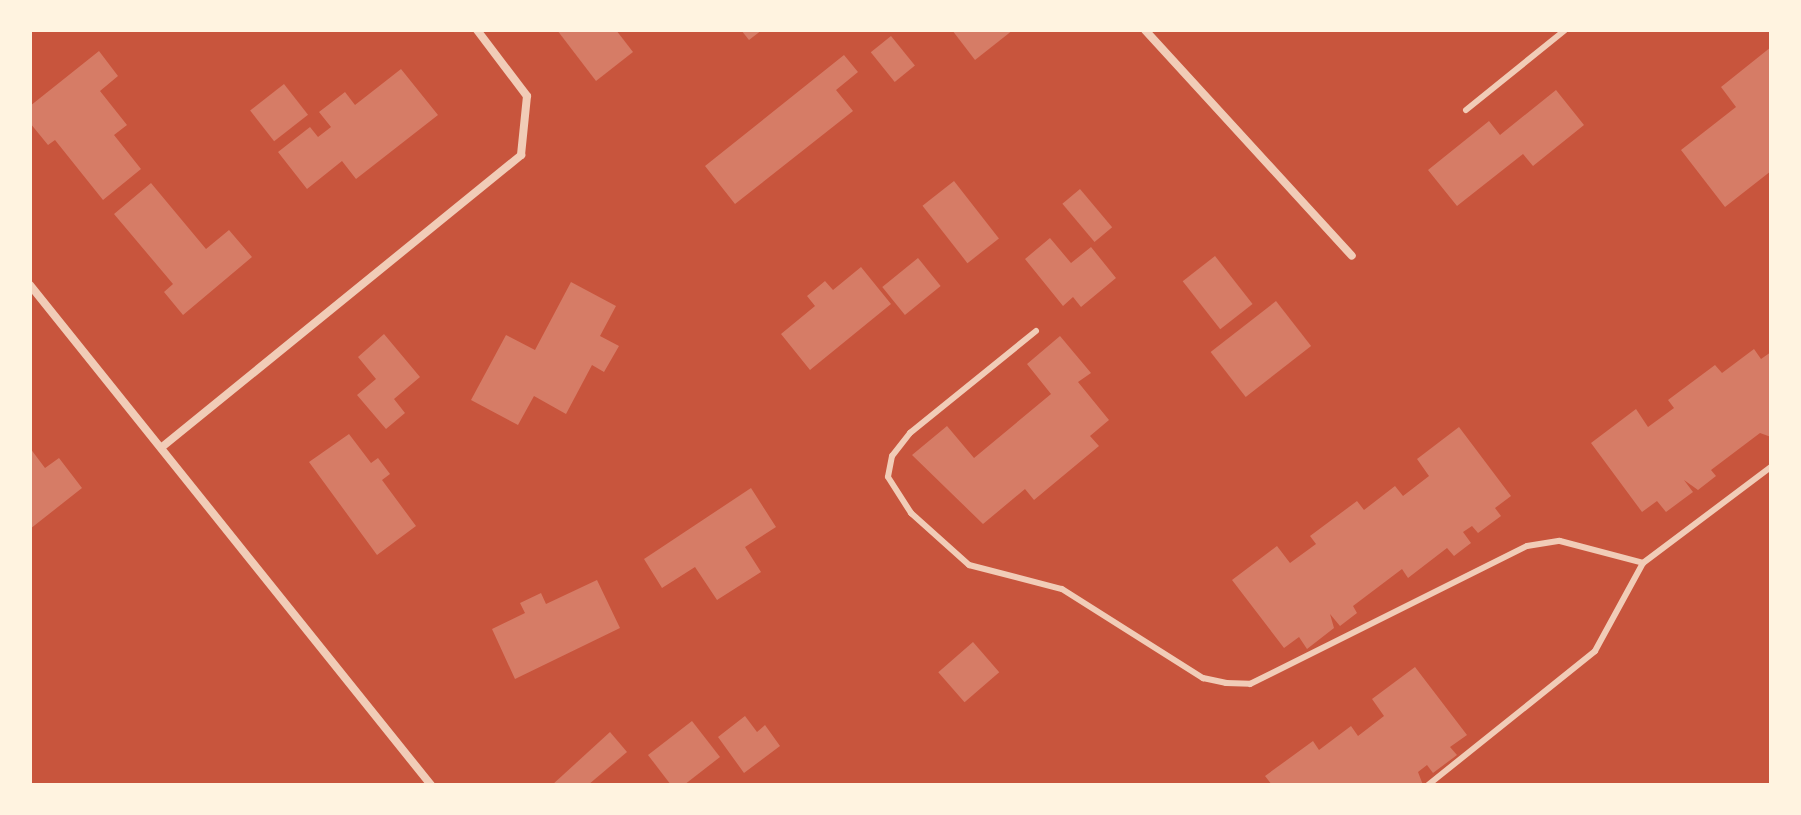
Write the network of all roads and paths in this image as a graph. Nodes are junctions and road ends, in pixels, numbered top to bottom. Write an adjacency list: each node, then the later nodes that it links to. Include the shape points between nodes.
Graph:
1 (477, 30): 8 (street, via 527,96 521,155)
2 (1145, 30): 5 (street)
3 (1565, 30): 4 (lane)
4 (1466, 110)
5 (1352, 256)
6 (30, 285): 8 (street)
7 (1036, 331): 10 (lane, via 910,433 892,456 888,477 911,513 969,565 1062,589 1203,678 1250,684 1527,546 1560,541)
8 (162, 447): 11 (street)
9 (1771, 467): 10 (lane)
10 (1643, 563): 12 (lane, via 1595,651)
11 (431, 785)
12 (1428, 785)

